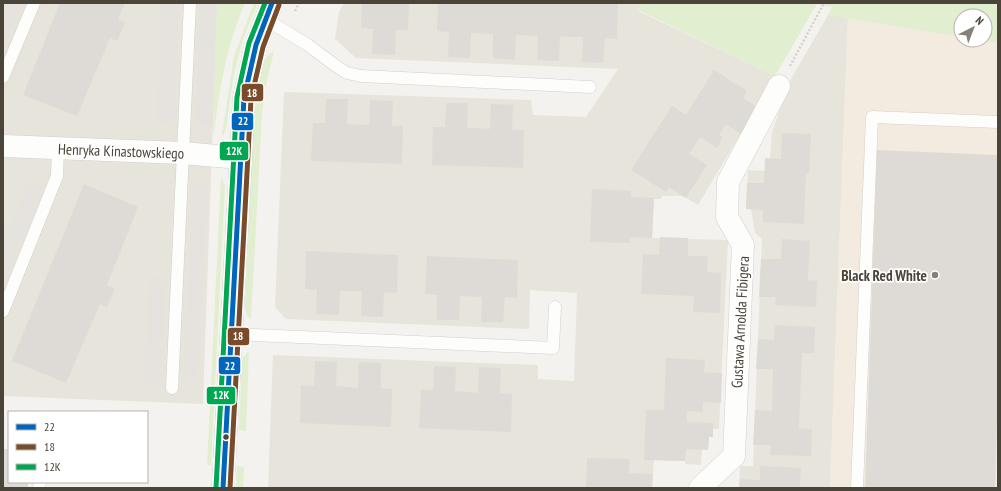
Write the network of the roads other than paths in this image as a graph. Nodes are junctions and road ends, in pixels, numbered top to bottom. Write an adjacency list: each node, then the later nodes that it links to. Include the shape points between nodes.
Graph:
1 (34, 3): 4 (lane)
2 (190, 3): 10 (lane)
3 (269, 11): 6 (lane, via 286,30 347,73 361,76); 11 (street, via 248,72)
4 (3, 77)
5 (779, 86): 17 (street, Gustawa Arnolda Fibigera, via 728,182 727,217 743,245 734,456)
6 (590, 87)
7 (998, 122): 18 (lane, via 872,117)
8 (3, 146): 9 (street, Henryka Kinastowskiego)
9 (58, 148): 10 (street, Henryka Kinastowskiego); 13 (lane, via 57,176)
10 (183, 153): 11 (street, Henryka Kinastowskiego); 15 (lane)
11 (239, 158): 14 (street)
12 (555, 307): 14 (lane, via 553,348)
13 (3, 311)
14 (231, 334): 16 (street)
15 (172, 388)
16 (223, 488)
17 (700, 488)
18 (857, 488)

